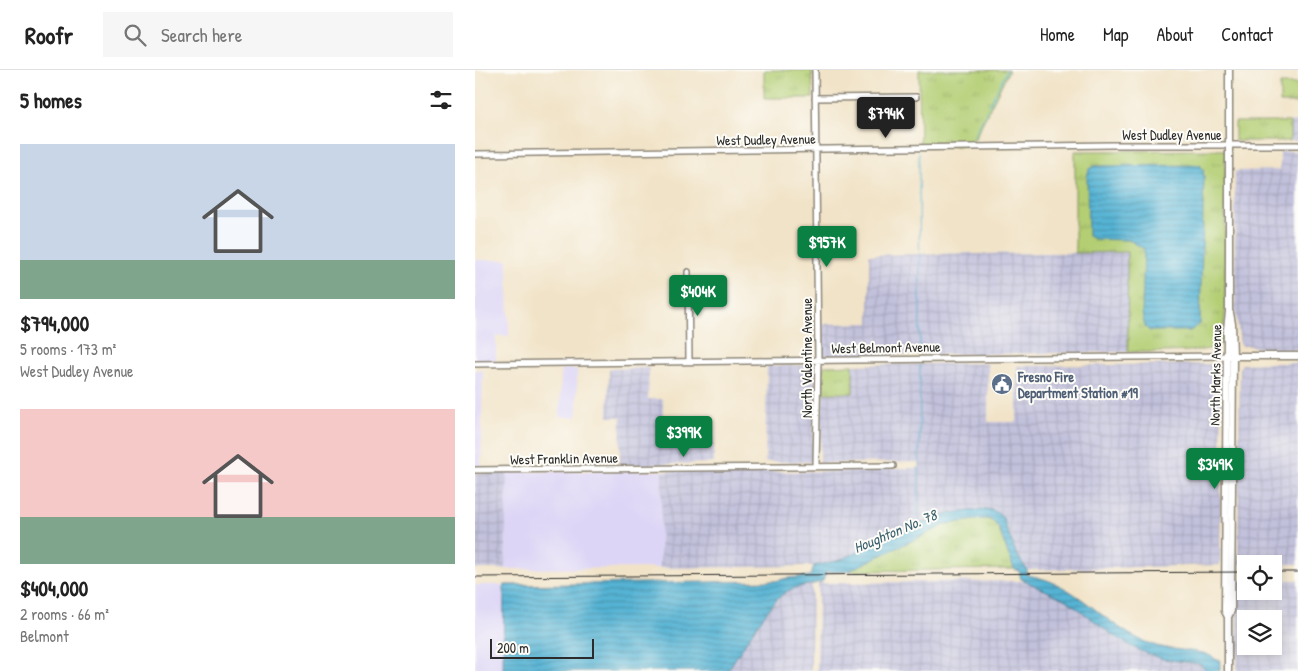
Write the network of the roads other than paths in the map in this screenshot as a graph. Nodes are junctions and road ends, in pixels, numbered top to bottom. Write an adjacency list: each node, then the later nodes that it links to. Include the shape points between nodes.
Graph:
1 (815, 70): 4 (street, North Valentine Avenue)
2 (1229, 70): 6 (main road, North Marks Avenue)
3 (916, 97): 4 (street)
4 (815, 98): 7 (street, North Valentine Avenue)
5 (1298, 145): 6 (street, West Dudley Avenue)
6 (1229, 146): 7 (street, West Dudley Avenue); 10 (main road, North Marks Avenue, via 1227,329)
7 (816, 150): 8 (street, West Dudley Avenue); 12 (street, North Valentine Avenue)
8 (475, 154)
9 (688, 272): 13 (street)
10 (1230, 356): 11 (main road, West Belmont Avenue); 12 (street, West Belmont Avenue); 18 (main road, North Marks Avenue, via 1225,612 1228,617)
11 (1298, 356)
12 (818, 360): 13 (street, West Belmont Avenue); 15 (street, North Valentine Avenue)
13 (689, 361): 14 (street, West Belmont Avenue)
14 (475, 364)
15 (815, 466): 16 (street, West Franklin Avenue); 17 (street, West Franklin Avenue)
16 (893, 466)
17 (475, 470)
18 (1228, 671)

